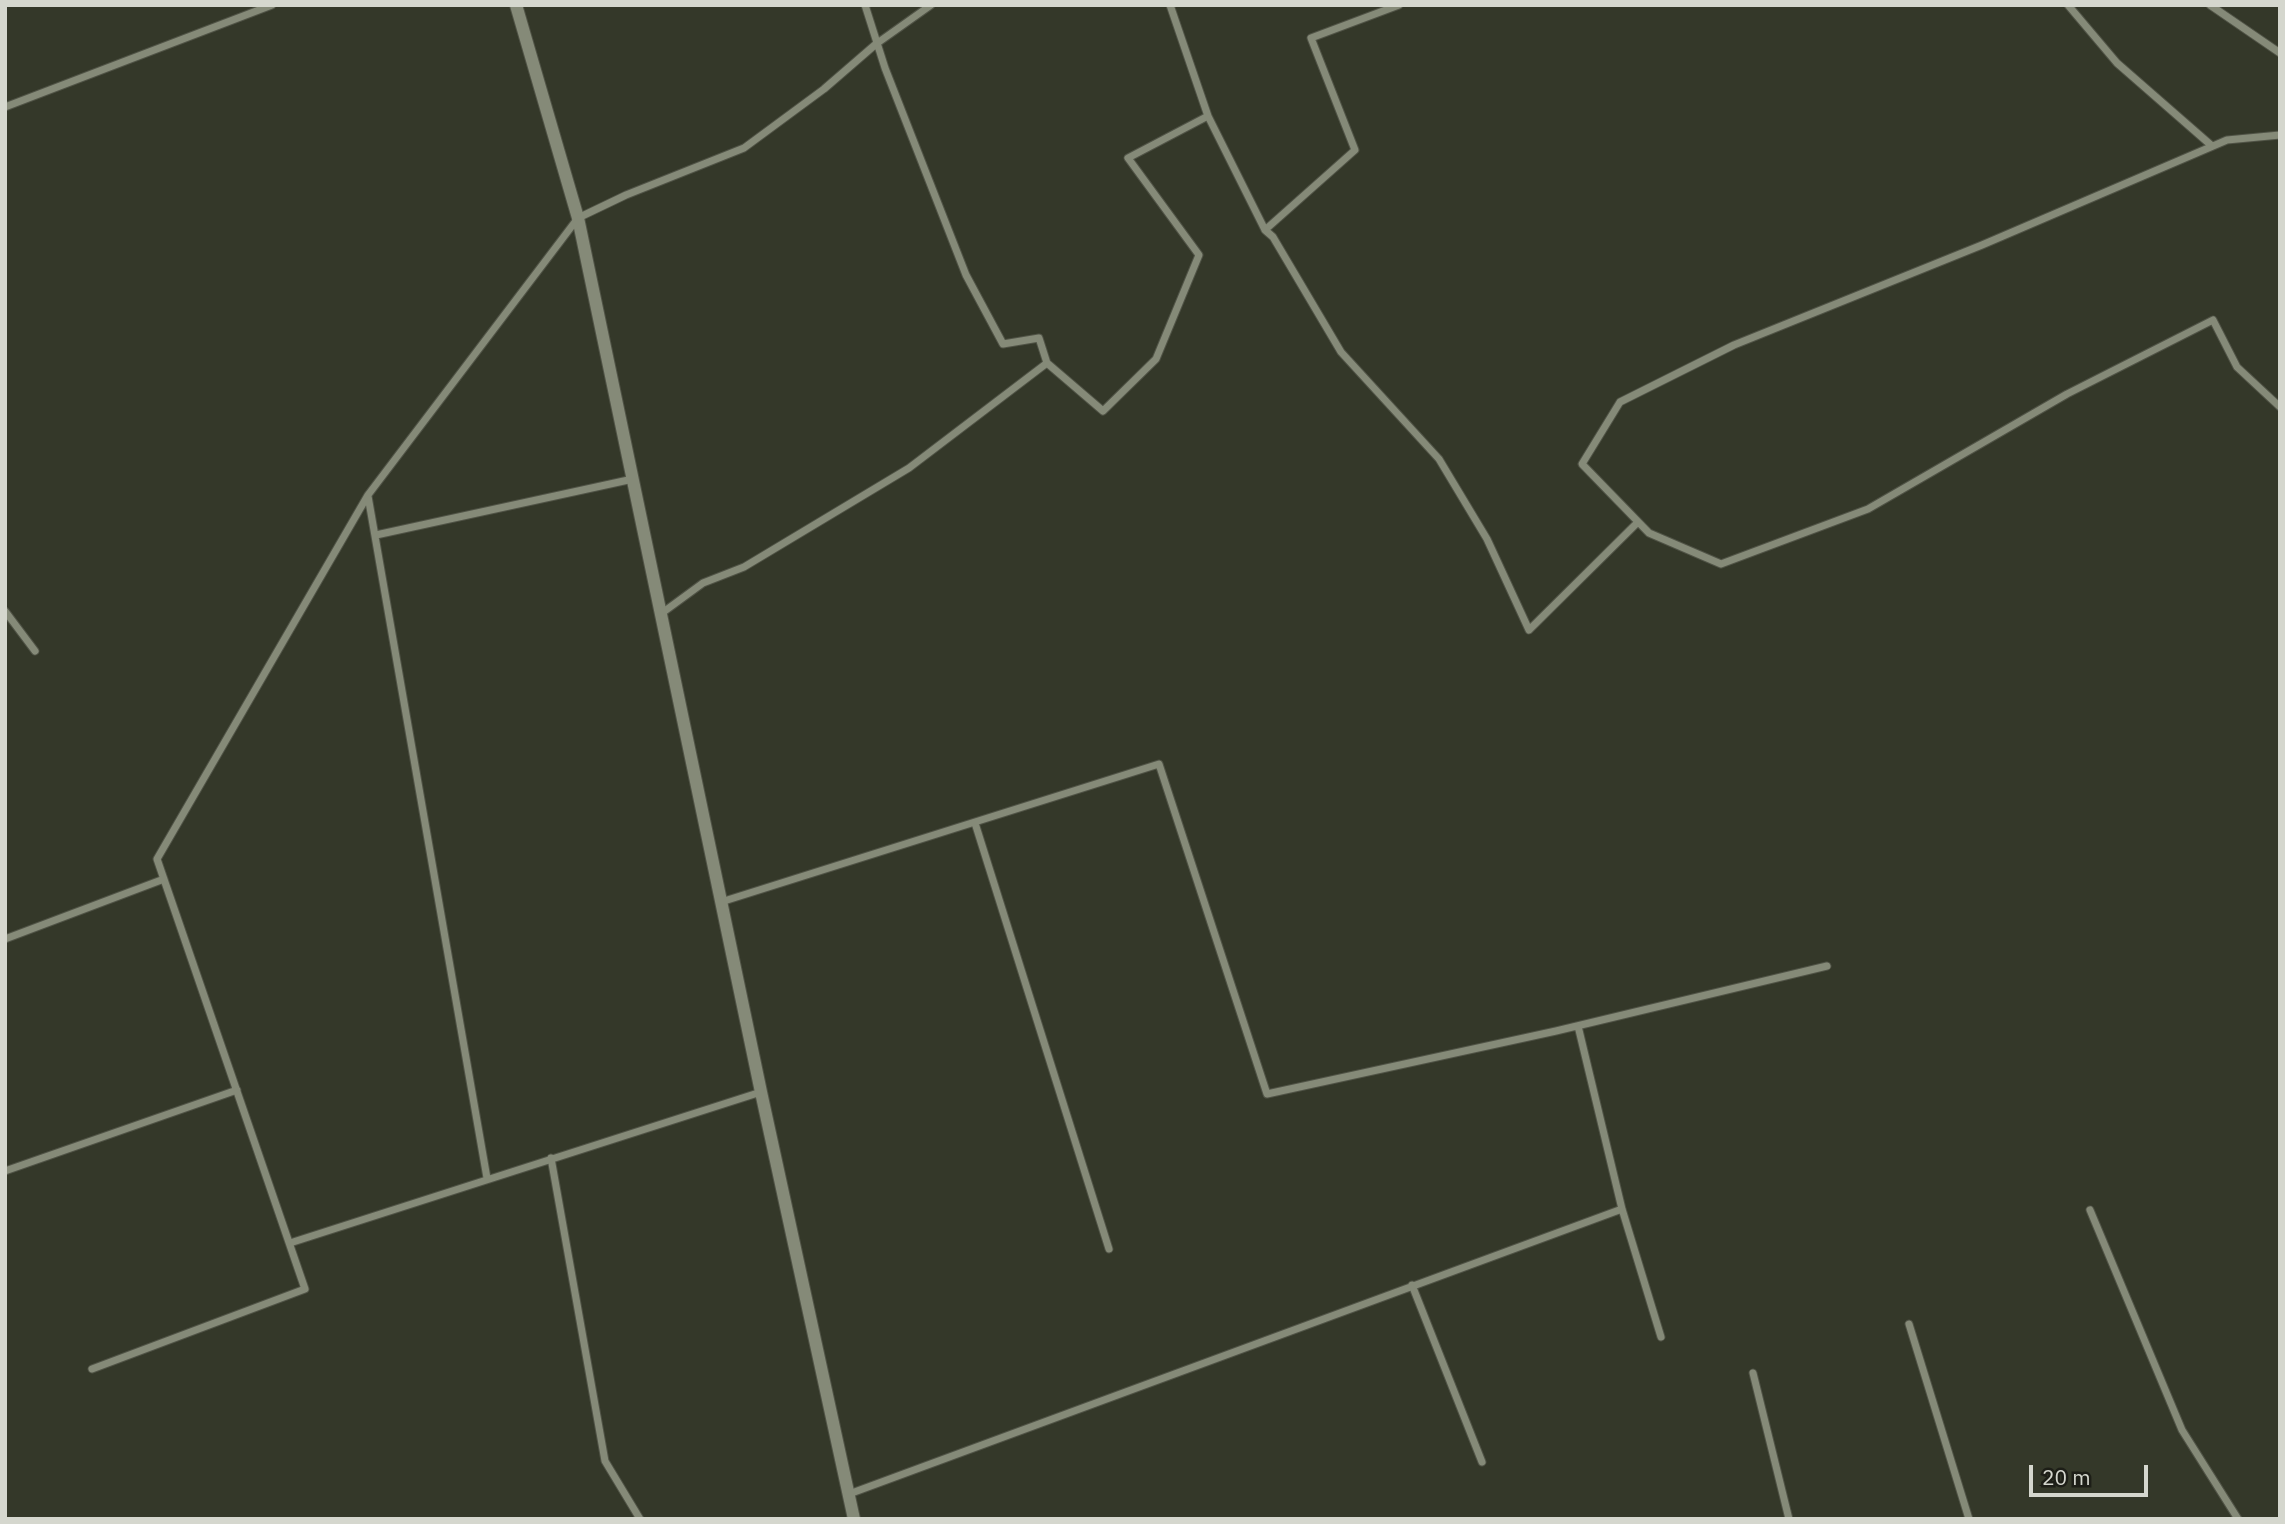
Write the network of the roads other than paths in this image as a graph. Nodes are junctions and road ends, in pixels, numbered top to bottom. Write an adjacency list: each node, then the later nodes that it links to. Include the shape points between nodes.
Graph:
1 (272, 5): 11 (street)
2 (516, 5): 15 (street)
3 (866, 5): 9 (street)
4 (931, 5): 9 (street)
5 (1170, 5): 12 (street)
6 (1399, 5): 16 (street, via 1311,38 1355,150)
7 (2068, 5): 14 (street, via 2117,63)
8 (2210, 5): 10 (street)
9 (876, 44): 15 (street, via 744,148); 17 (street, via 966,275 1003,344 1039,338)
10 (2280, 52)
11 (5, 107)
12 (1208, 116): 16 (street); 17 (street, via 1128,158 1199,255 1156,359 1103,411)
13 (2280, 135): 14 (street, via 2227,140)
14 (2212, 146): 21 (street, via 1734,345 1620,402 1581,464)
15 (579, 218): 19 (street); 20 (street)
16 (1265, 230): 21 (street, via 1273,236 1341,352 1439,459 1487,539 1529,630)
17 (1047, 363): 24 (street, via 909,468 744,567 703,583)
18 (2280, 407): 21 (street, via 2236,367 2213,320 2067,394 1868,509 1721,564 1649,533)
19 (633, 479): 22 (street); 24 (street)
20 (368, 495): 22 (street); 27 (street, via 157,859)
21 (1638, 522)
22 (376, 535): 36 (street)
23 (5, 611): 25 (street)
24 (662, 613): 28 (street)
25 (35, 651)
26 (975, 823): 28 (street); 31 (street, via 1159,764 1267,1094); 40 (street)
27 (164, 879): 29 (street); 32 (street)
28 (722, 902): 33 (street)
29 (5, 939)
30 (1827, 966): 31 (street)
31 (1578, 1026): 37 (street)
32 (237, 1090): 35 (street); 39 (street)
33 (761, 1091): 34 (street); 47 (street)
34 (551, 1158): 36 (street); 48 (street, via 605,1461)
35 (5, 1171)
36 (487, 1178): 39 (street)
37 (1622, 1209): 41 (street); 43 (street)
38 (2090, 1210): 52 (street, via 2182,1430)
39 (290, 1243): 44 (street, via 305,1289)
40 (1109, 1249)
41 (1412, 1285): 46 (street); 47 (street)
42 (1909, 1324): 51 (street)
43 (1661, 1337)
44 (92, 1369)
45 (1754, 1373): 50 (street)
46 (1482, 1462)
47 (849, 1494): 49 (street)
48 (640, 1519)
49 (854, 1519)
50 (1789, 1519)
51 (1969, 1519)
52 (2238, 1519)

